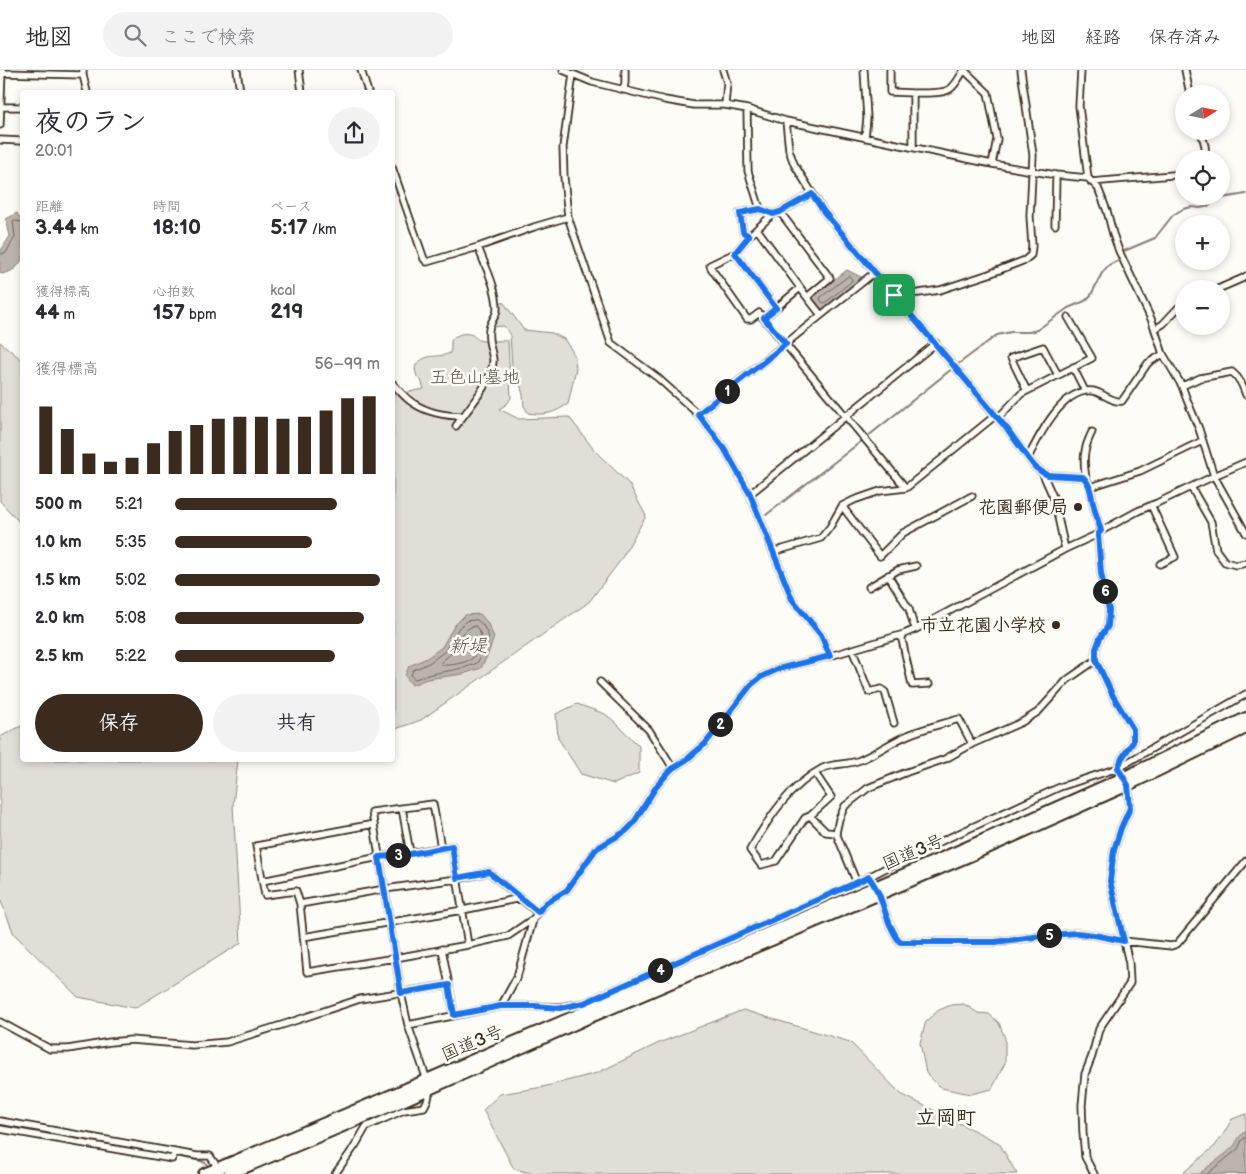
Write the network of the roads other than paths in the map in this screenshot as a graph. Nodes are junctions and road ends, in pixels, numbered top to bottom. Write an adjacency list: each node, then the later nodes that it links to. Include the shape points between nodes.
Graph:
1 (237, 70): 17 (street)
2 (300, 70): 18 (street)
3 (361, 70): 19 (street)
4 (563, 70): 14 (street)
5 (624, 70): 20 (street)
6 (723, 70): 22 (street, via 727,83)
7 (864, 70): 28 (street)
8 (890, 70): 21 (street, via 890,92)
9 (1021, 70): 33 (street)
10 (1081, 70): 37 (street, via 1079,106)
11 (1185, 70): 15 (street)
12 (2, 72): 13 (street); 23 (street)
13 (83, 73): 16 (street)
14 (573, 74): 20 (street); 42 (street, via 563,147)
15 (1188, 85)
16 (87, 90)
17 (240, 90)
18 (302, 90)
19 (367, 90)
20 (624, 90): 22 (street, via 694,105)
21 (913, 93): 31 (street); 32 (street, via 945,92 964,70 988,93 997,139)
22 (725, 105): 25 (street)
23 (1, 107): 24 (street); 27 (street)
24 (20, 107)
25 (747, 109): 26 (street); 39 (street, via 748,171)
26 (786, 121): 28 (street); 38 (street, via 789,150)
27 (0, 125)
28 (865, 138): 31 (street)
29 (0, 140): 30 (street)
30 (20, 141)
31 (914, 148): 32 (street)
32 (992, 164): 33 (street)
33 (1033, 171): 34 (street); 52 (street, via 1031,255 989,274 940,290)
34 (1056, 175): 37 (street); 43 (street)
35 (1175, 175): 37 (street)
36 (395, 176): 46 (street, via 427,262)
37 (1090, 180): 59 (street, via 1098,188 1119,251)
38 (812, 194): 40 (street); 48 (street)
39 (760, 209): 41 (street); 45 (street, via 740,213 743,232)
40 (780, 212): 41 (street); 53 (street, via 830,278)
41 (773, 214): 44 (street)
42 (568, 217): 46 (street); 70 (street, via 611,343 658,378)
43 (1055, 226)
44 (756, 229): 45 (street); 51 (street)
45 (749, 236): 47 (street)
46 (478, 247): 71 (street, via 494,291 497,311 488,339 493,360 488,379)
47 (735, 253): 54 (street); 58 (street, via 710,264 711,268 747,319 759,313)
48 (874, 272): 52 (street); 56 (street)
49 (1246, 276): 50 (street)
50 (1230, 284)
51 (800, 288): 53 (street); 54 (street)
52 (894, 295): 60 (street)
53 (807, 297): 56 (street)
54 (776, 308): 58 (street)
55 (1175, 311): 59 (street)
56 (821, 315): 61 (street)
57 (1068, 317): 63 (street, via 1092,358)
58 (764, 318): 61 (street)
59 (1154, 329): 62 (street)
60 (936, 343): 72 (street); 73 (street)
61 (786, 344): 70 (street); 72 (street)
62 (1163, 354): 65 (street); 68 (street, via 1148,363 1122,401)
63 (1073, 367): 64 (street); 68 (street)
64 (1058, 375): 67 (street); 67 (street, via 1043,347 1011,358)
65 (1182, 386): 69 (street, via 1200,378 1232,372); 76 (street)
66 (395, 387): 71 (street, via 413,404 436,413)
67 (1027, 390): 73 (street)
68 (1085, 391): 77 (street, via 1064,402)
69 (1246, 396)
70 (698, 414): 85 (street, via 724,448)
71 (463, 416): 74 (street)
72 (845, 417): 84 (street); 85 (street)
73 (997, 417): 77 (street); 84 (street)
74 (456, 426)
75 (1092, 432): 81 (street, via 1086,446)
76 (1202, 441): 80 (street); 82 (street, via 1140,471)
77 (1028, 458): 79 (street)
78 (1246, 462): 80 (street)
79 (1042, 472): 81 (street); 91 (street, via 1054,499)
80 (1214, 476): 83 (street); 90 (street)
81 (1086, 480): 82 (street)
82 (1090, 487): 89 (street)
83 (1191, 487): 87 (street); 93 (street, via 1211,522 1216,550 1225,562)
84 (906, 488): 88 (street, via 880,492)
85 (750, 494): 92 (street)
86 (972, 496): 88 (street, via 903,533 880,556)
87 (1151, 505): 89 (street); 94 (street, via 1175,557)
88 (842, 506): 92 (street, via 821,538)
89 (1100, 533): 91 (street); 102 (street, via 1101,573 1109,610 1108,626 1096,649)
90 (1246, 533)
91 (1065, 549): 98 (street)
92 (773, 552): 101 (street, via 792,599 821,635)
93 (1246, 563)
94 (1160, 564)
95 (916, 566): 96 (street)
96 (888, 575): 97 (street); 98 (street, via 909,609)
97 (869, 587)
98 (916, 629): 99 (street)
99 (901, 635): 100 (street); 104 (street, via 912,685)
100 (852, 649): 101 (street); 107 (street, via 869,692 881,689 885,692)
101 (830, 656): 110 (street, via 778,669 761,677 751,685 705,744)
102 (1096, 660): 109 (street, via 1067,680 1038,712); 111 (street, via 1133,729 1133,742)
103 (600, 682): 110 (street, via 649,730)
104 (928, 684)
105 (1246, 694): 111 (street)
106 (1246, 718): 113 (highway, 国道3号)
107 (894, 723)
108 (1246, 728): 113 (highway, 国道3号)
109 (972, 744): 112 (street, via 959,719 907,735 858,761 825,767); 117 (street, via 945,759 868,788 845,806)
110 (673, 768): 131 (street, via 656,787 633,824 596,849 567,890)
111 (1118, 768): 113 (street); 122 (street, via 1060,787)
112 (815, 774): 115 (street, via 831,797); 115 (street, via 798,785 780,804 750,850 761,866 776,861 805,818)
113 (1126, 781): 127 (highway, 国道3号); 135 (street, via 1130,808 1114,850 1110,881)
114 (402, 808): 116 (street, via 372,812); 118 (street, via 432,804); 119 (street)
115 (810, 816): 117 (street, via 826,832)
116 (374, 824): 120 (street); 124 (street, via 256,846)
117 (836, 833): 125 (street)
118 (441, 848): 119 (street); 123 (street, via 452,846)
119 (410, 854): 120 (street)
120 (379, 857): 124 (street); 126 (street)
121 (1246, 861): 135 (street, via 1177,944)
122 (869, 877): 125 (street); 127 (street)
123 (457, 878): 126 (street); 128 (street, via 489,872); 130 (street)
124 (262, 880): 129 (street, via 265,895 296,891)
125 (857, 883): 141 (street, via 584,1003 560,1008)
126 (384, 890): 129 (street); 133 (street)
127 (877, 891): 135 (street, via 900,942 995,942 1077,933); 145 (highway, 国道3号)
128 (521, 898): 130 (street); 131 (street)
129 (300, 904): 134 (street)
130 (463, 910): 133 (street); 136 (street)
131 (538, 912): 132 (street)
132 (533, 919): 136 (street, via 508,936); 141 (street, via 517,977)
133 (390, 922): 134 (street); 138 (street)
134 (303, 937): 138 (street, via 307,972)
135 (1124, 941): 153 (street, via 1130,983 1098,1028 1085,1074 1082,1105 1085,1157)
136 (468, 945): 137 (street)
137 (442, 949): 138 (street); 139 (street)
138 (395, 958): 140 (street)
139 (449, 985): 140 (street); 142 (street)
140 (401, 993): 143 (street, via 360,999 227,1042 192,1045 131,1040 50,1049); 144 (street)
141 (501, 1006): 142 (street)
142 (454, 1015): 144 (street)
143 (0, 1022)
144 (408, 1025): 145 (street)
145 (429, 1084): 149 (highway, 国道3号); 151 (highway, 国道3号); 152 (street, via 424,1107 404,1110 366,1127)
146 (0, 1121): 148 (street)
147 (0, 1129): 148 (street, via 172,1159)
148 (175, 1152): 149 (street, via 210,1156)
149 (220, 1171): 150 (highway, 国道3号)
150 (204, 1174)
151 (229, 1174)
152 (335, 1174)
153 (1094, 1174)

